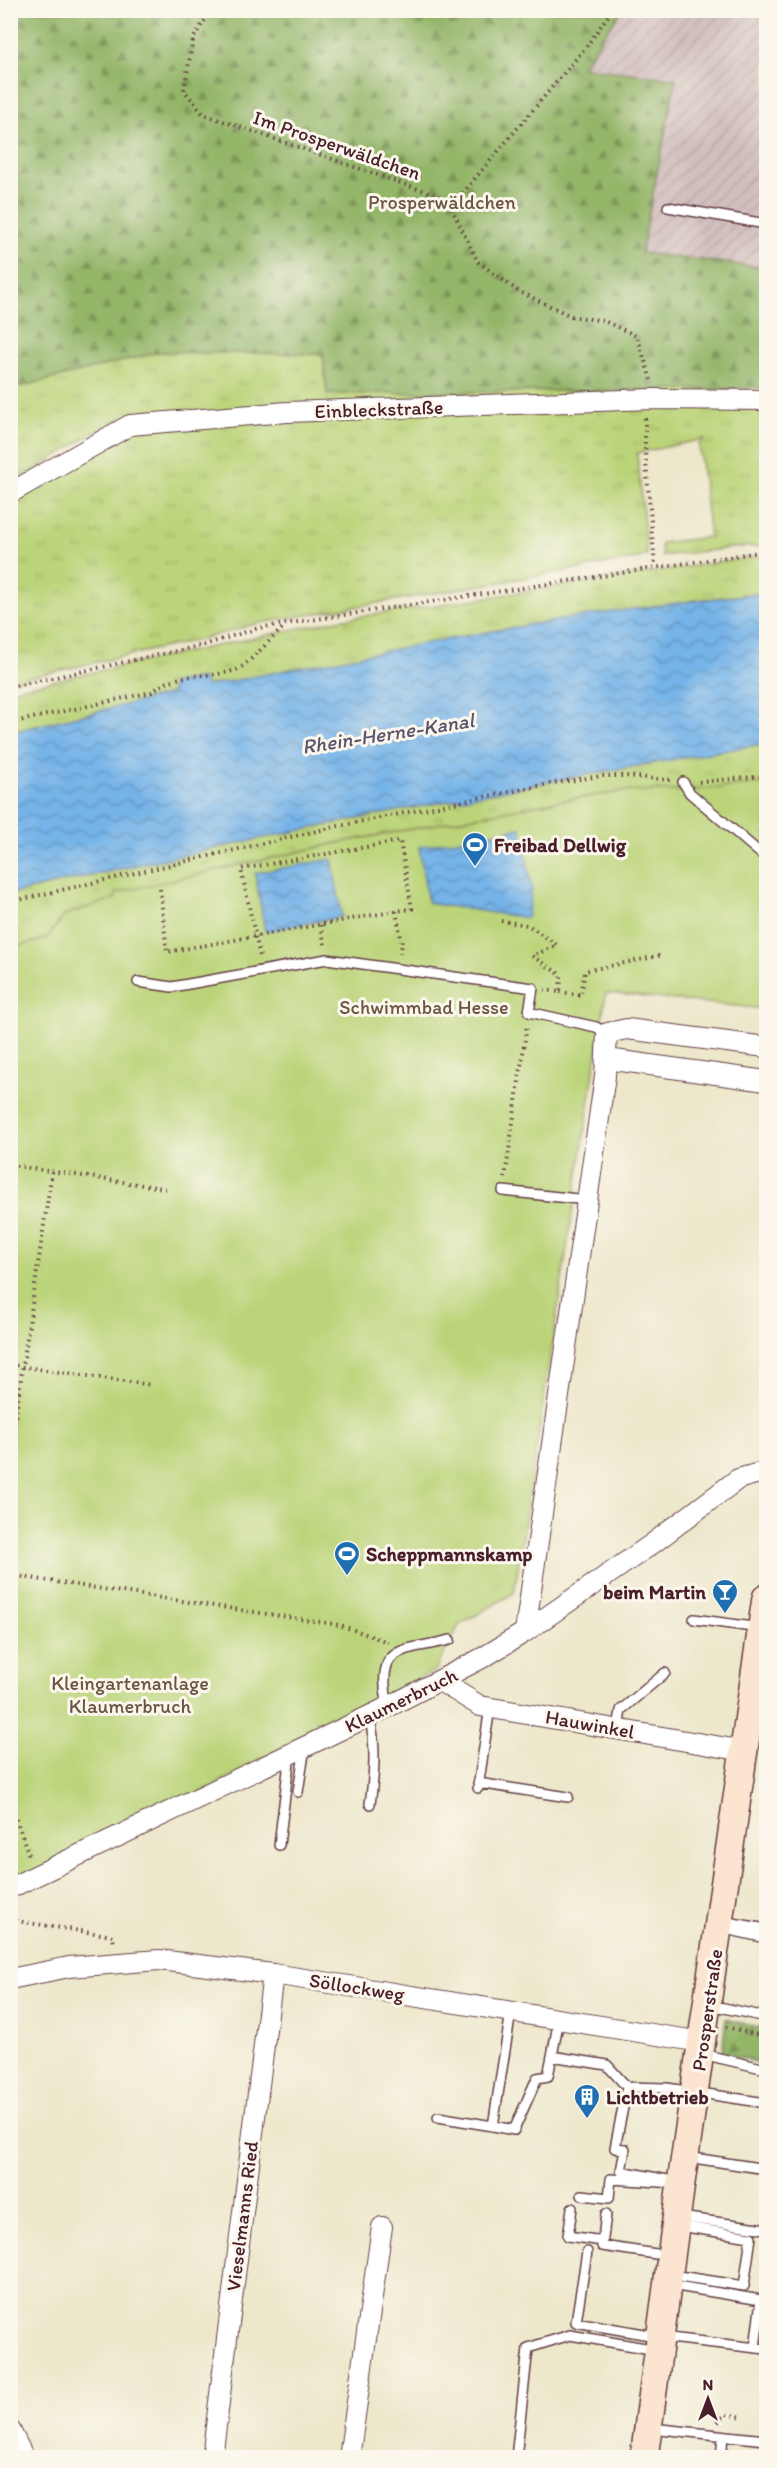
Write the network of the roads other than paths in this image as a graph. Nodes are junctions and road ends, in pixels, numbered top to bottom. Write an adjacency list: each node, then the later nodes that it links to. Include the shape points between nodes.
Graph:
1 (668, 207): 2 (lane)
2 (766, 224)
3 (766, 400): 4 (street, Einbleckstraße, via 648,399 287,412 130,425)
4 (10, 493)
5 (683, 782): 6 (lane, via 690,793)
6 (766, 854)
7 (138, 982): 8 (lane, via 172,987 327,959 533,988 529,1012)
8 (607, 1033): 9 (street, via 627,1029); 10 (street)
9 (766, 1047)
10 (607, 1059): 11 (street); 13 (street)
11 (766, 1081)
12 (503, 1191): 13 (lane)
13 (587, 1200): 18 (street)
14 (766, 1471): 18 (street, Klaumerbruch, via 738,1479)
15 (766, 1598): 17 (main road, Prosperstraße)
16 (694, 1619): 17 (lane)
17 (762, 1629): 21 (main road, Prosperstraße)
18 (525, 1632): 22 (street, Klaumerbruch)
19 (450, 1640): 23 (lane, via 395,1653 386,1664 384,1688)
20 (665, 1673): 26 (lane, via 621,1710)
21 (761, 1678): 28 (main road, Prosperstraße)
22 (440, 1681): 23 (street, Klaumerbruch); 24 (street, Hauwinkel, via 480,1706)
23 (388, 1707): 25 (street, Klaumerbruch)
24 (490, 1707): 26 (street, Hauwinkel); 30 (lane, via 478,1786)
25 (369, 1716): 27 (street, Klaumerbruch); 31 (lane, via 373,1727 374,1777)
26 (618, 1729): 28 (street, Hauwinkel)
27 (297, 1750): 29 (lane); 32 (lane); 33 (street, Klaumerbruch)
28 (745, 1751): 34 (main road, Prosperstraße)
29 (298, 1792)
30 (568, 1797)
31 (370, 1804)
32 (279, 1845)
33 (10, 1888)
34 (719, 1924): 35 (lane); 36 (lane); 42 (main road, Prosperstraße)
35 (766, 1929)
36 (766, 1938)
37 (273, 1974): 38 (street, Söllockweg, via 159,1960 69,1967); 39 (street, Söllockweg); 70 (street, Vieselmanns Ried)
38 (10, 1979)
39 (511, 2012): 41 (street, Söllockweg); 49 (lane)
40 (766, 2017): 42 (lane)
41 (559, 2019): 42 (street, Söllockweg); 43 (lane)
42 (703, 2031): 44 (lane); 46 (main road, Prosperstraße)
43 (552, 2056): 45 (lane, via 607,2065); 49 (lane, via 548,2076 537,2078 514,2130)
44 (766, 2069)
45 (627, 2087): 46 (lane); 52 (lane, via 615,2148 625,2150 621,2171)
46 (694, 2092): 47 (lane); 50 (main road, Prosperstraße)
47 (766, 2103)
48 (438, 2117): 49 (lane)
49 (493, 2126)
50 (685, 2156): 51 (lane); 52 (main road, Prosperstraße)
51 (766, 2169)
52 (681, 2183): 53 (lane, via 611,2179 609,2198); 56 (main road, Prosperstraße)
53 (582, 2195)
54 (572, 2208): 59 (lane, via 568,2236)
55 (606, 2214): 59 (lane)
56 (677, 2221): 58 (lane); 61 (main road, Prosperstraße); 61 (lane, via 751,2236 744,2286)
57 (382, 2227): 71 (street)
58 (766, 2229)
59 (603, 2241): 61 (lane, via 602,2246)
60 (587, 2252): 62 (lane, via 576,2322)
61 (670, 2272): 62 (main road, Prosperstraße); 63 (lane, via 760,2300)
62 (660, 2344): 63 (lane); 65 (main road, Prosperstraße); 72 (lane, via 570,2335 528,2348)
63 (755, 2348): 64 (lane)
64 (766, 2349)
65 (649, 2428): 67 (lane); 74 (main road, Prosperstraße)
66 (10, 2430): 69 (street)
67 (723, 2436): 68 (lane); 75 (lane)
68 (766, 2440)
69 (24, 2457)
70 (212, 2457)
71 (349, 2457)
72 (516, 2457): 73 (lane)
73 (529, 2457)
74 (644, 2457)
75 (721, 2457)

